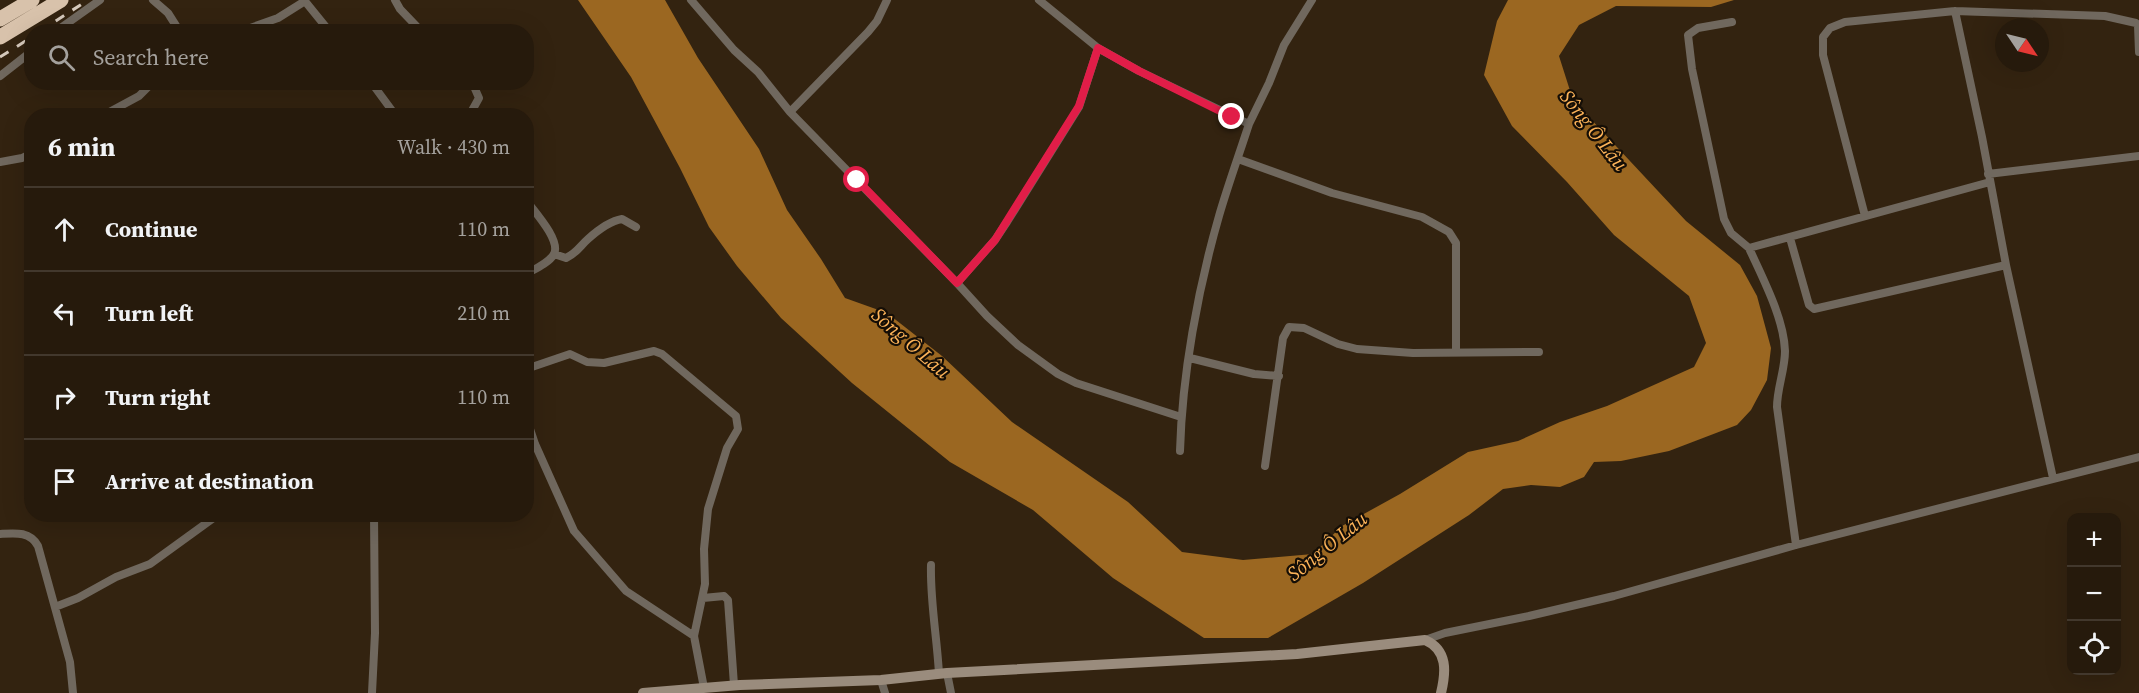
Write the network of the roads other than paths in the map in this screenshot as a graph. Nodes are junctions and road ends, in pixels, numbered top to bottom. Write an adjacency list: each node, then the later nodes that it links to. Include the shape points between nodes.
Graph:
1 (32, 0): 12 (highway)
2 (61, 0): 19 (highway)
3 (100, 0): 14 (street)
4 (153, 0): 15 (street)
5 (395, 0): 18 (street)
6 (691, 0): 30 (street, via 758,72)
7 (887, 0): 30 (street, via 868,32)
8 (1039, 0): 20 (street)
9 (1312, 0): 31 (street, via 1284,45)
10 (307, 2): 16 (street); 17 (street)
11 (1955, 11): 21 (street, via 2105,16 2134,22 2138,25); 36 (street); 38 (street, via 1845,22 1830,28 1823,37 1823,55)
12 (2, 13)
13 (1732, 22): 41 (street, via 1698,28 1688,36 1724,219 1731,233)
14 (66, 24)
15 (176, 24)
16 (261, 24)
17 (324, 24)
18 (414, 24)
19 (0, 36)
20 (1098, 48): 31 (street); 45 (street, via 1079,106 995,240)
21 (2139, 52)
22 (24, 57): 23 (street)
23 (0, 76)
24 (145, 90): 27 (street)
25 (377, 90): 28 (street)
26 (476, 90): 29 (street, via 479,98)
27 (117, 108)
28 (390, 108)
29 (472, 108)
30 (789, 112): 45 (street)
31 (1248, 124): 34 (street)
32 (2139, 156): 36 (street)
33 (24, 157): 35 (street)
34 (1238, 159): 46 (street, via 1332,193 1422,217 1449,232 1456,243); 48 (street, via 1212,245)
35 (0, 162)
36 (1989, 178): 38 (street); 43 (street)
37 (534, 211): 42 (street, via 549,231)
38 (1865, 216): 40 (street)
39 (636, 227): 42 (street, via 616,220 586,240 574,254 566,258)
40 (1790, 238): 41 (street); 43 (street, via 1809,305 1814,309)
41 (1749, 248): 60 (street, via 1780,326 1785,349 1777,407)
42 (554, 254): 44 (street)
43 (2006, 265): 56 (street)
44 (534, 269)
45 (957, 283): 51 (street, via 1018,345 1058,374)
46 (1456, 351): 47 (street); 50 (street, via 1358,349 1304,328 1289,327 1283,338)
47 (1539, 352)
48 (1190, 358): 50 (street); 51 (street)
49 (534, 366): 62 (street, via 570,354 587,362 604,363 654,351 736,416 738,429 727,448 708,509)
50 (1279, 376): 55 (street)
51 (1181, 417): 53 (street)
52 (534, 441): 64 (street, via 574,531 626,591)
53 (1180, 451)
54 (2139, 457): 56 (street)
55 (1265, 466)
56 (2053, 478): 60 (street)
57 (208, 522): 63 (street, via 150,564)
58 (374, 522): 71 (street)
59 (0, 534): 63 (street, via 19,533 35,539)
60 (1796, 545): 65 (street, via 1614,596)
61 (931, 565): 66 (street, via 930,591)
62 (703, 598): 64 (street); 69 (street, via 724,596 728,600)
63 (55, 607): 70 (street)
64 (694, 636): 68 (street)
65 (1425, 640): 66 (main road, via 1297,654); 75 (main road, via 1441,652)
66 (943, 673): 67 (main road); 74 (street)
67 (881, 680): 69 (main road); 73 (street)
68 (704, 688): 69 (main road); 72 (main road)
69 (738, 688)
70 (74, 693)
71 (372, 693)
72 (643, 693)
73 (885, 693)
74 (951, 693)
75 (1441, 693)

